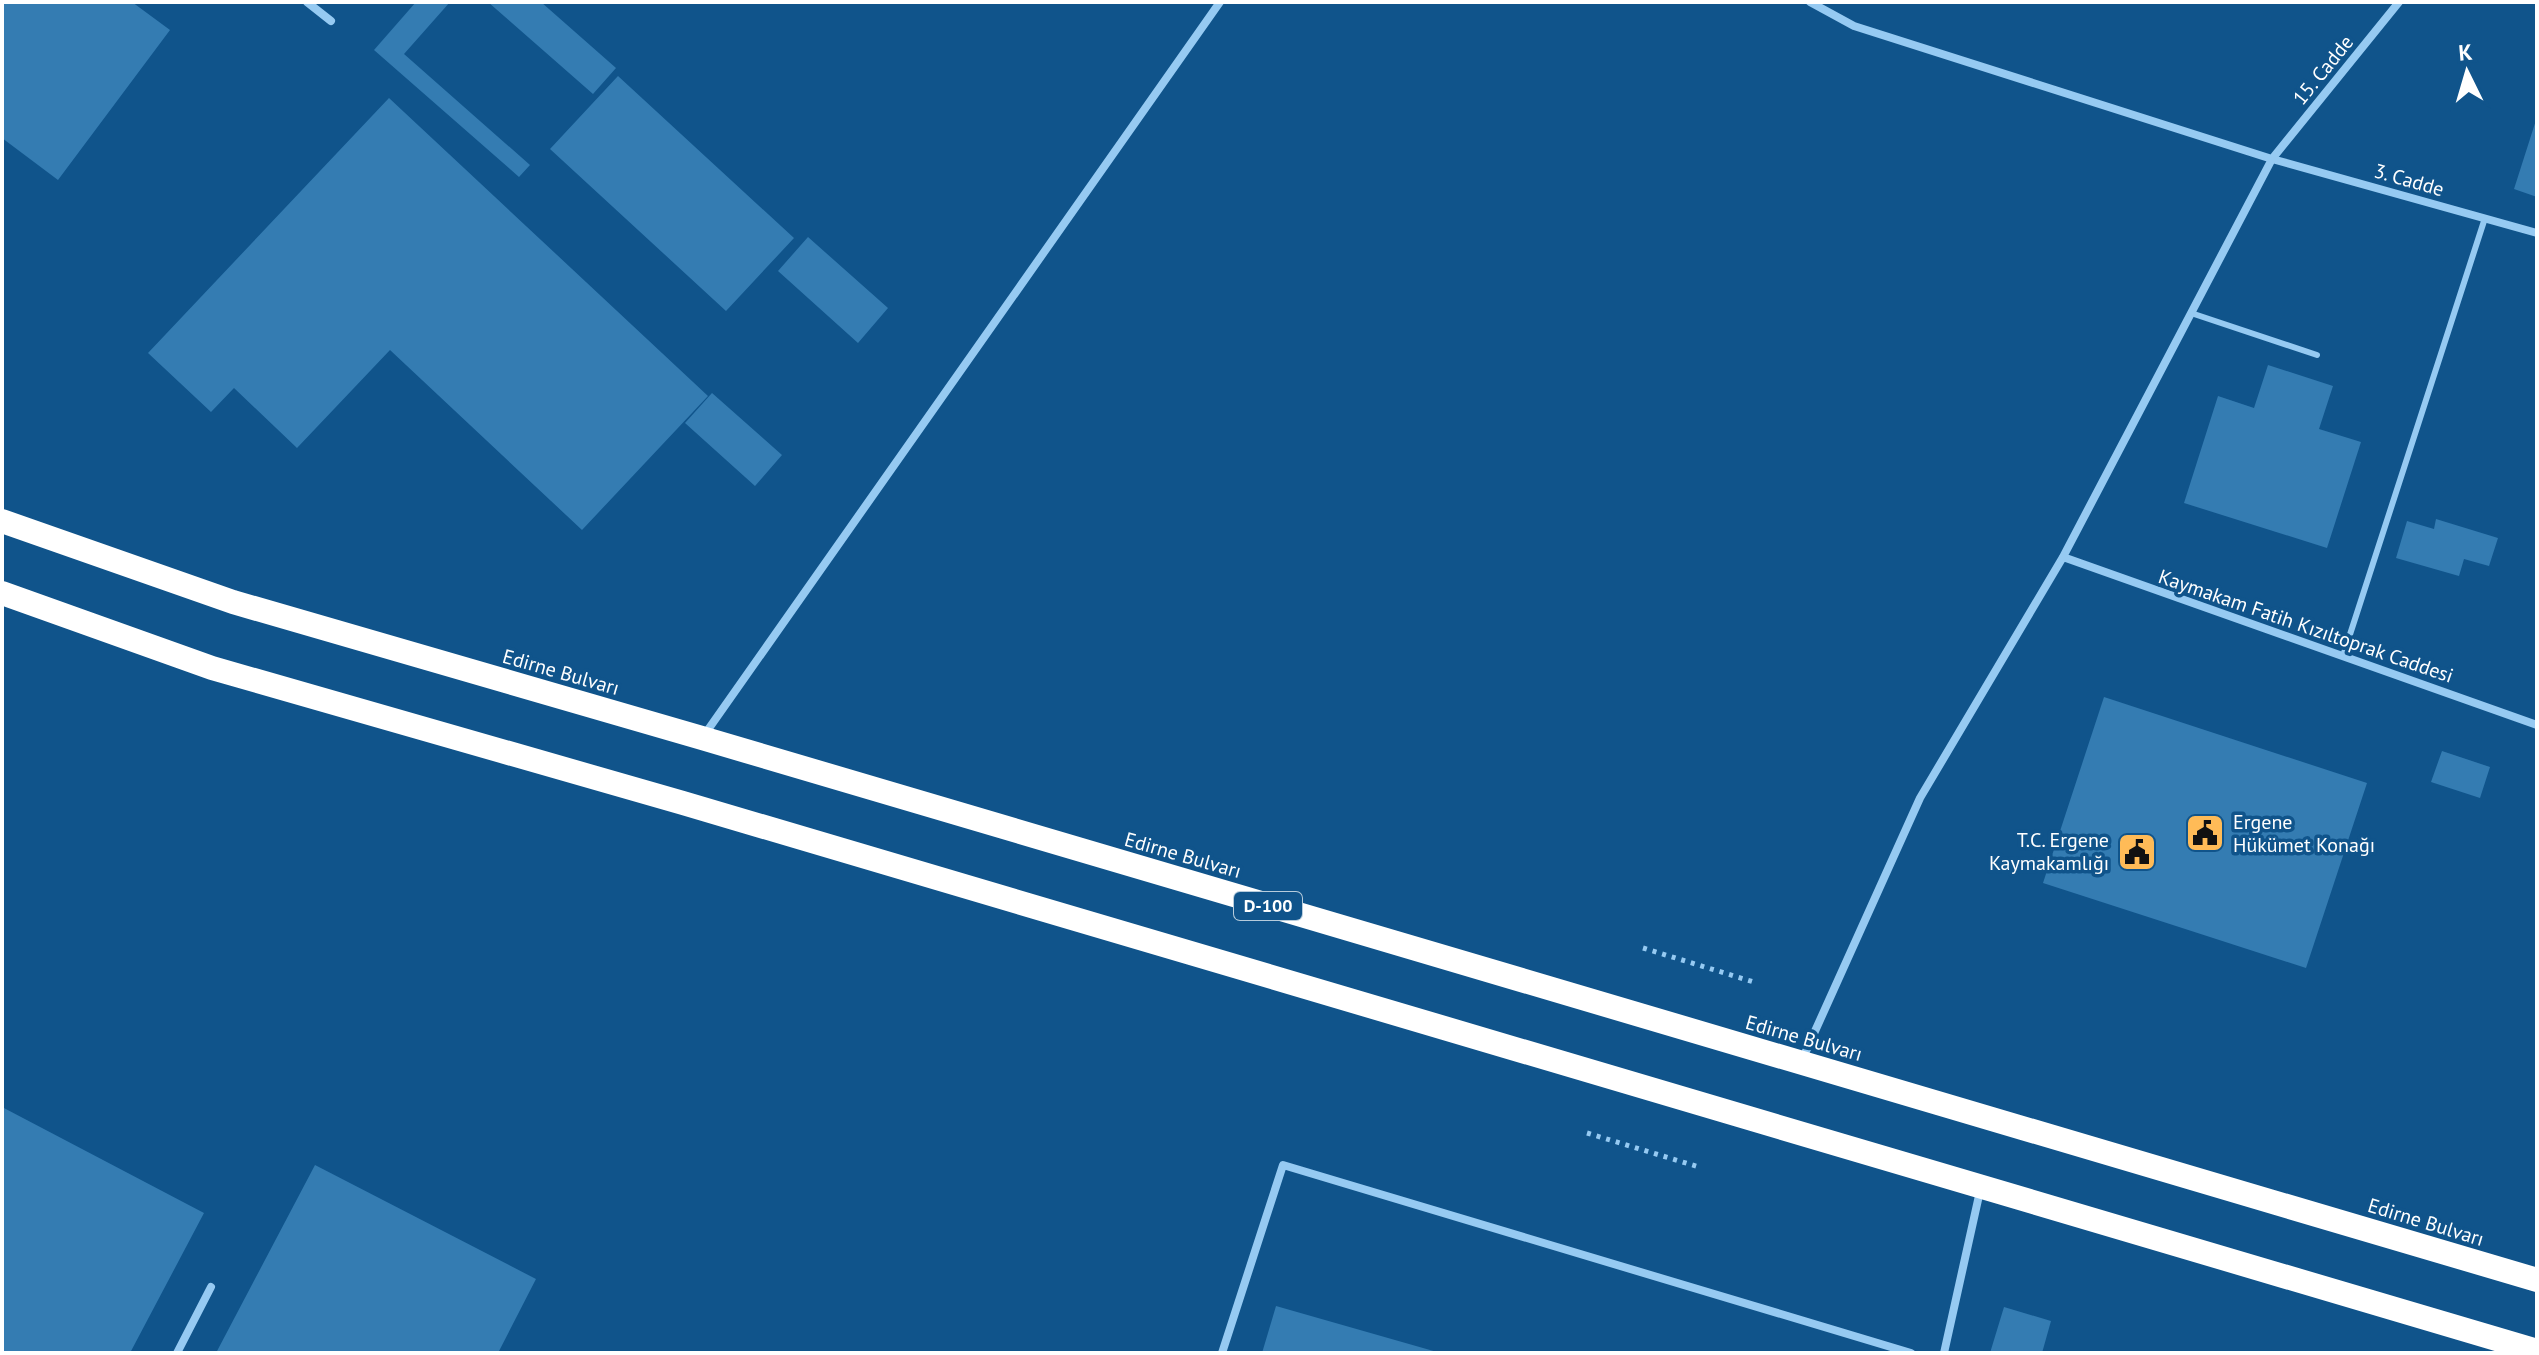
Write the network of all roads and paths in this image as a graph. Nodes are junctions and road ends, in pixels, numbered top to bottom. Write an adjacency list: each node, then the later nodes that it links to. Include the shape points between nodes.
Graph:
1 (307, 2): 5 (street)
2 (1220, 2): 16 (street)
3 (1810, 2): 6 (street, 3. Cadde, via 1854,26)
4 (2399, 2): 6 (street, 15. Cadde)
5 (331, 21)
6 (2272, 159): 7 (street, 3. Cadde); 9 (street, 15. Cadde)
7 (2485, 218): 8 (street, 3. Cadde); 14 (lane)
8 (2537, 233)
9 (2191, 313): 10 (lane); 12 (street, 15. Cadde)
10 (2317, 355)
11 (5, 520): 16 (highway, Edirne Bulvarı / D-100, via 233,602)
12 (2063, 557): 14 (street, Kaymakam Fatih Kızıltoprak Caddesi); 19 (street, 15. Cadde, via 1920,798)
13 (2, 593): 22 (highway, via 212,668)
14 (2343, 656): 15 (street, Kaymakam Fatih Kızıltoprak Caddesi)
15 (2537, 725)
16 (702, 738): 19 (highway, Edirne Bulvarı / D-100)
17 (1643, 948): 18 (path)
18 (1757, 983)
19 (1800, 1063): 23 (highway, Edirne Bulvarı / D-100)
20 (1587, 1133): 21 (path)
21 (1699, 1167)
22 (1981, 1186): 25 (highway); 29 (street)
23 (2537, 1280)
24 (211, 1287): 26 (street)
25 (2537, 1351)
26 (177, 1353)
27 (1222, 1353): 28 (street, via 1283,1165)
28 (1911, 1353)
29 (1944, 1353)

